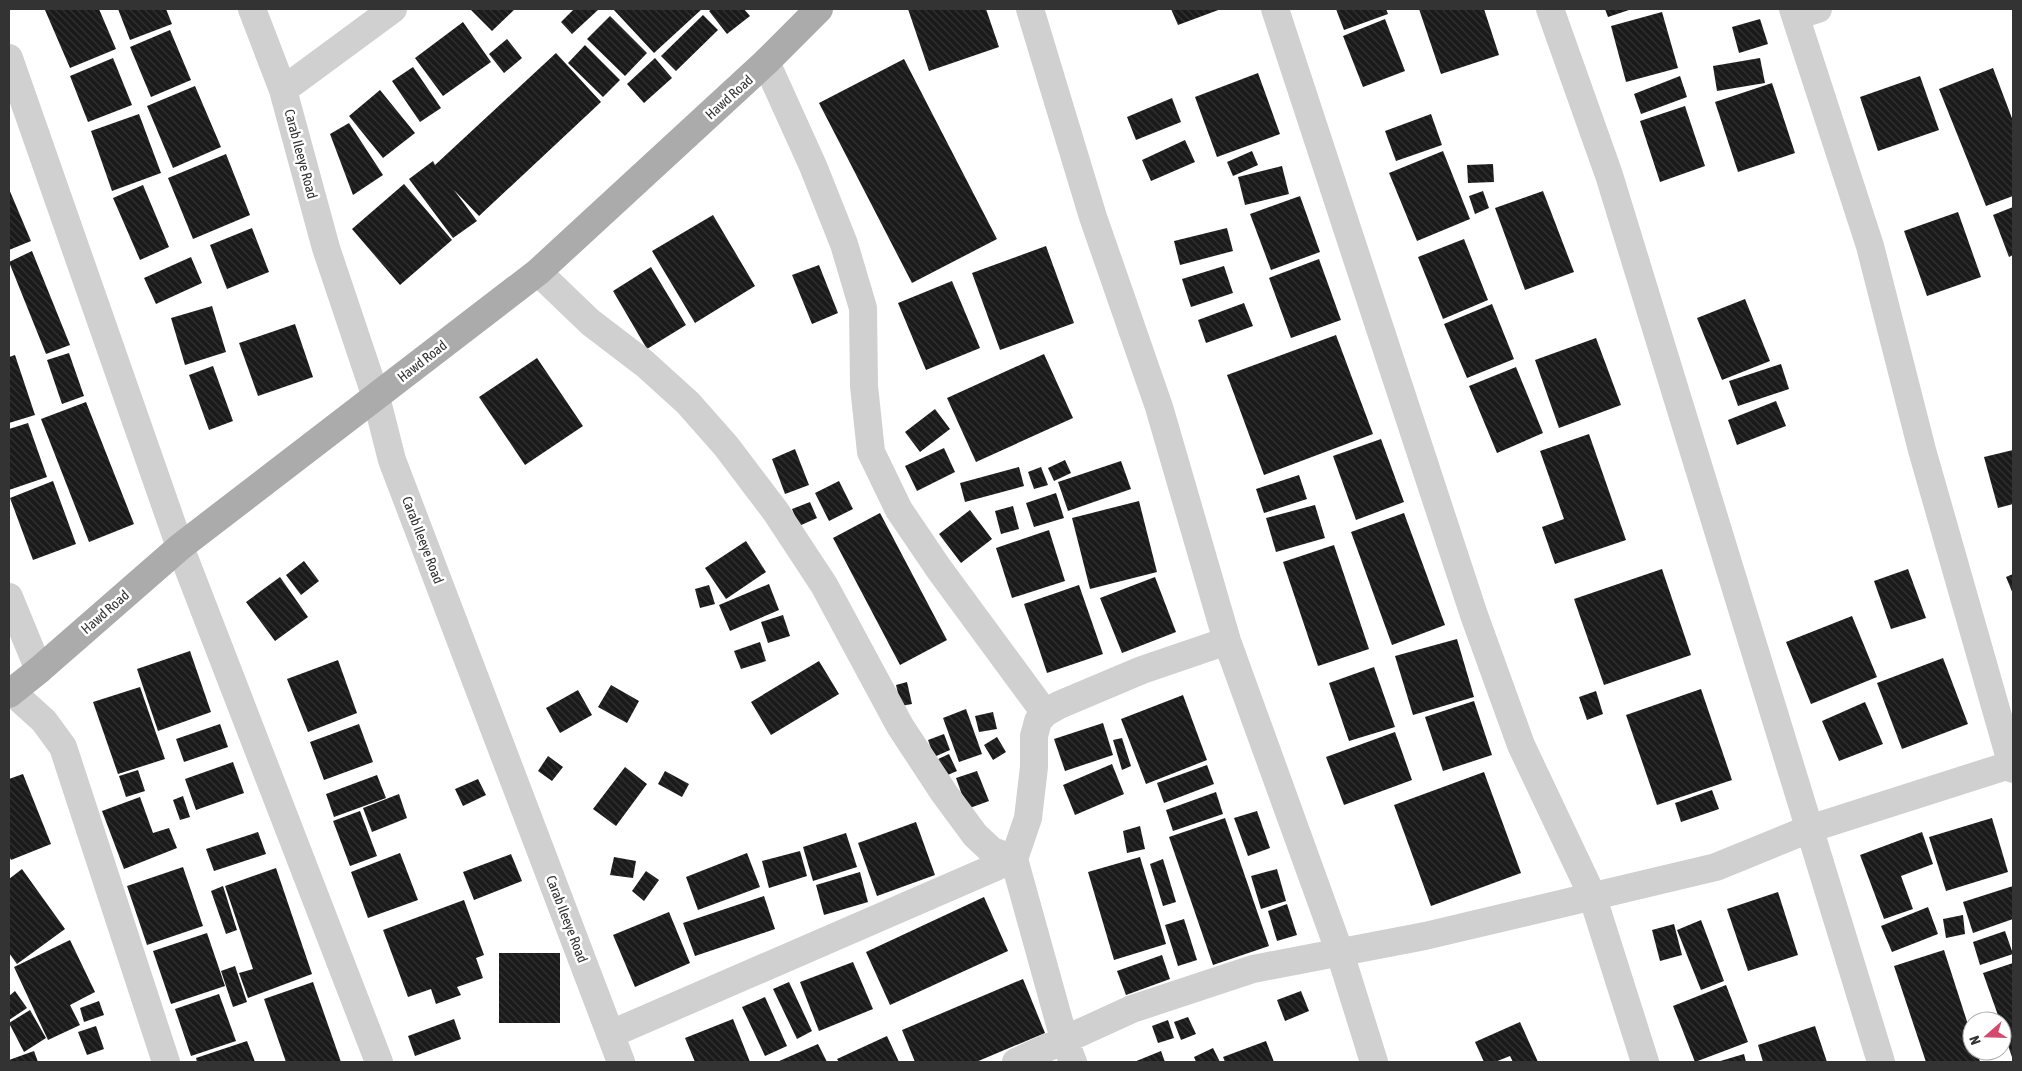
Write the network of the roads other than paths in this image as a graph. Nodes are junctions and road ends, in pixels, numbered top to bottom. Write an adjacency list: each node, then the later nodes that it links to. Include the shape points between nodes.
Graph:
1 (252, 9): 10 (street, Carab Ileeye Road)
2 (394, 9): 10 (street)
3 (820, 9): 9 (main road, Hawd Road)
4 (1030, 9): 15 (street, via 1093,217 1159,407)
5 (1275, 9): 22 (street, via 1520,745)
6 (1550, 9): 20 (street, via 1609,175)
7 (1802, 11): 19 (street, via 1870,246 1922,450)
8 (9, 58): 13 (street)
9 (766, 62): 11 (main road, Hawd Road); 18 (street, via 844,244 863,308 864,386 872,452 899,510)
10 (284, 90): 12 (street, Carab Ileeye Road, via 326,248)
11 (538, 272): 12 (main road, Hawd Road); 21 (street, via 590,322 645,364 688,403 726,446 776,512 824,585 900,726 944,793 975,835 992,851)
12 (376, 397): 13 (main road, Hawd Road); 24 (street, Carab Ileeye Road, via 392,460)
13 (180, 547): 16 (main road, Hawd Road); 27 (street)
14 (9, 597): 16 (street)
15 (1227, 640): 18 (street, via 1142,670); 23 (street)
16 (40, 670): 17 (main road, Hawd Road)
17 (10, 693): 26 (street, via 44,721 63,747)
18 (1045, 713): 21 (street, via 1038,721 1034,736 1028,818)
19 (2013, 766): 20 (street)
20 (1809, 829): 22 (street, via 1716,867); 32 (street)
21 (1014, 859): 24 (street); 25 (street)
22 (1592, 895): 23 (street); 31 (street)
23 (1340, 953): 25 (street, via 1253,969 1132,1009); 30 (street)
24 (610, 1034): 28 (street, Carab Ileeye Road)
25 (1068, 1051): 29 (street)
26 (166, 1062)
27 (379, 1062)
28 (621, 1062)
29 (1016, 1062)
30 (1374, 1062)
31 (1645, 1062)
32 (1882, 1062)

